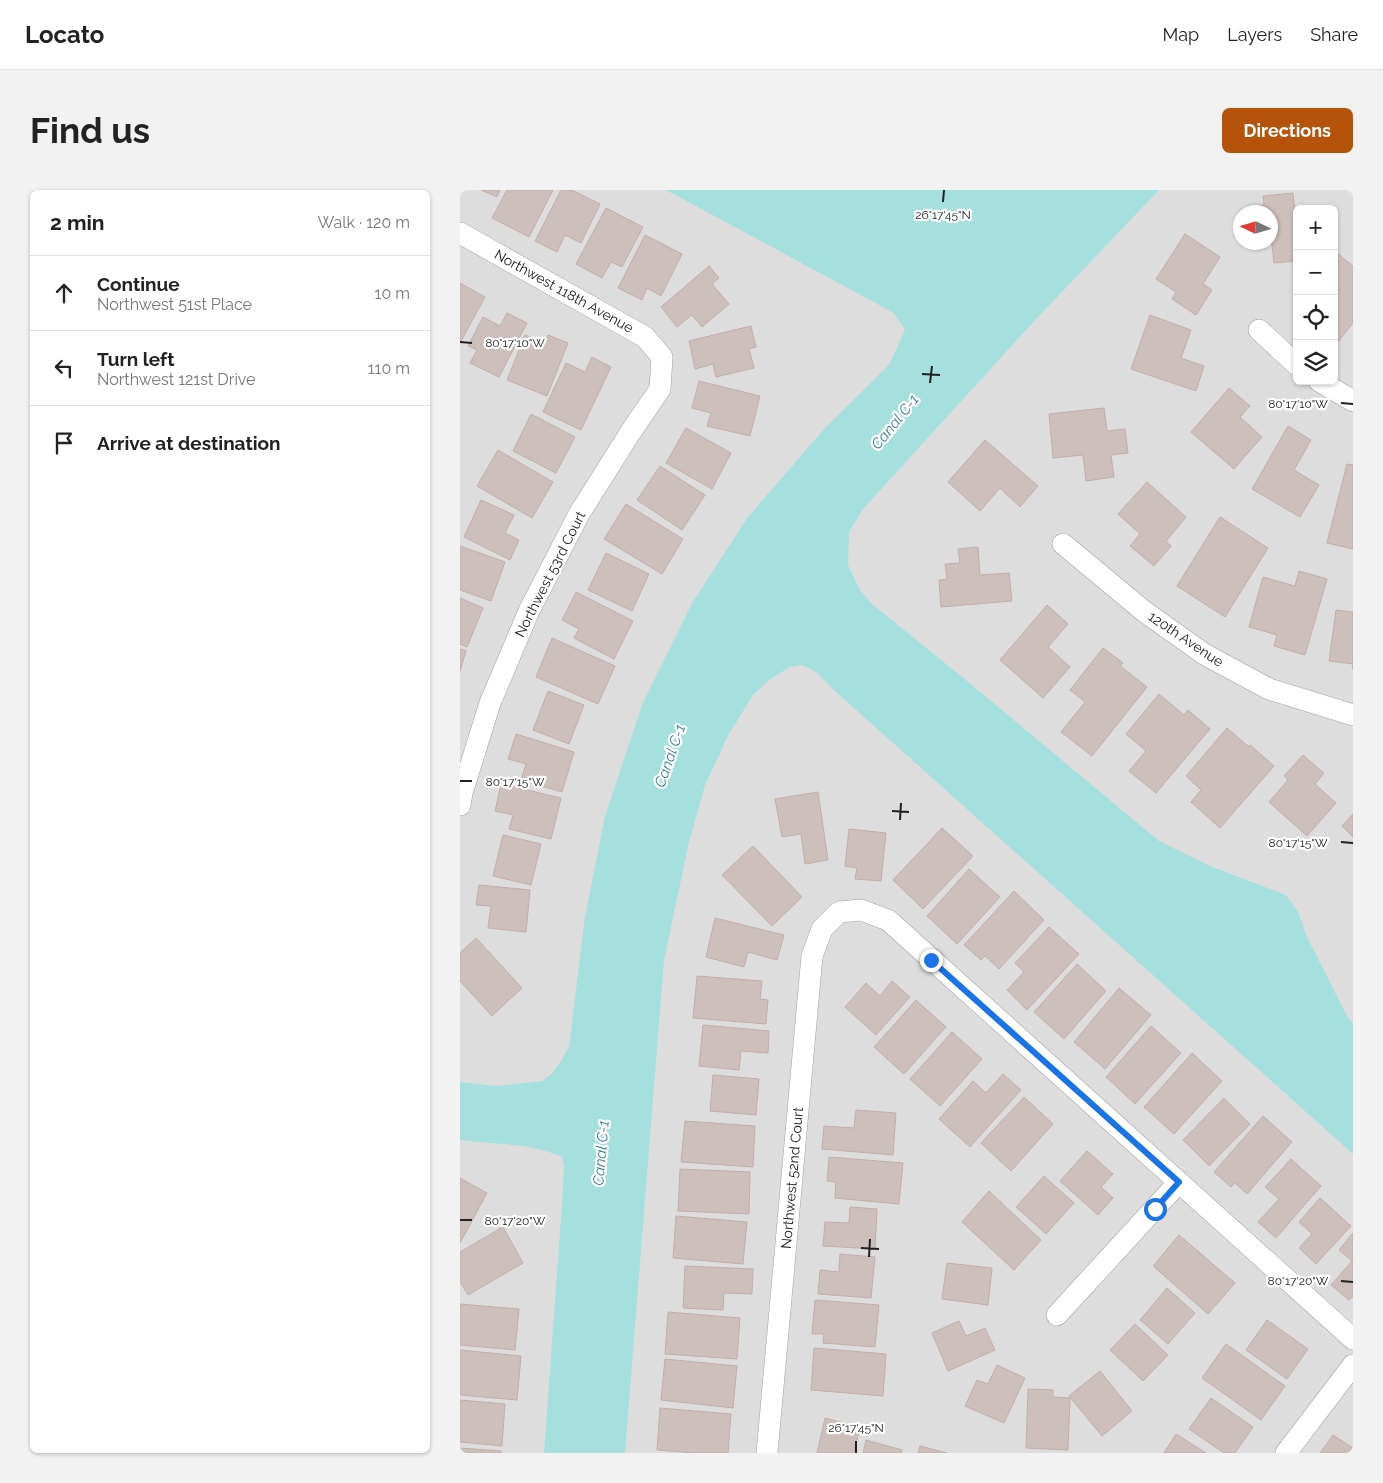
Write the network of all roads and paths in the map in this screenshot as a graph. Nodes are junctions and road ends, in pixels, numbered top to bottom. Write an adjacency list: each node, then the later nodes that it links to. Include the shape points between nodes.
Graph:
1 (460, 233): 3 (street, Northwest 118th Avenue, via 645,337)
2 (1259, 330): 4 (street)
3 (662, 357): 9 (street, Northwest 53rd Court, via 660,389 579,514 529,611 490,703)
4 (1293, 361)
5 (1326, 385): 6 (street)
6 (1353, 401)
7 (1063, 544): 8 (street, 120th Avenue, via 1145,612 1204,654 1269,689)
8 (1353, 715)
9 (460, 805)
10 (1179, 1182): 11 (street); 12 (street); 14 (street, Northwest 52nd Court, via 888,920 861,910 840,912 822,930 812,956)
11 (1057, 1315)
12 (1353, 1339)
13 (1353, 1365): 15 (street)
14 (767, 1453)
15 (1286, 1453)

